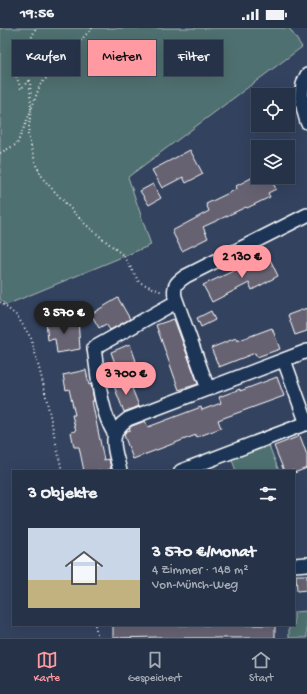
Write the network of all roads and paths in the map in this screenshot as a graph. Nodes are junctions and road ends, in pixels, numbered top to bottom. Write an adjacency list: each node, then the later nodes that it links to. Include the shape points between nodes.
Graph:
1 (36, 28): 4 (path, via 15,73 21,89 30,79)
2 (92, 28): 4 (path, via 40,85)
3 (307, 75): 5 (street, via 301,95)
4 (31, 110): 6 (path, via 17,144); 8 (path, via 28,135 36,165 44,180 85,224 124,256 138,282)
5 (307, 122)
6 (0, 153)
7 (307, 215): 8 (street, via 186,276 177,282 174,288)
8 (176, 300): 12 (street); 14 (street, via 94,348 106,414)
9 (0, 302): 15 (path, via 17,316 31,338)
10 (307, 351): 11 (street)
11 (284, 360): 12 (street); 13 (street)
12 (208, 389): 14 (street, via 128,419)
13 (307, 423): 17 (street)
14 (114, 433): 16 (street, via 113,441)
15 (62, 470)
16 (120, 470)
17 (184, 470)
18 (307, 564): 19 (street)
19 (295, 565)
20 (95, 626): 21 (path)
21 (98, 638)

